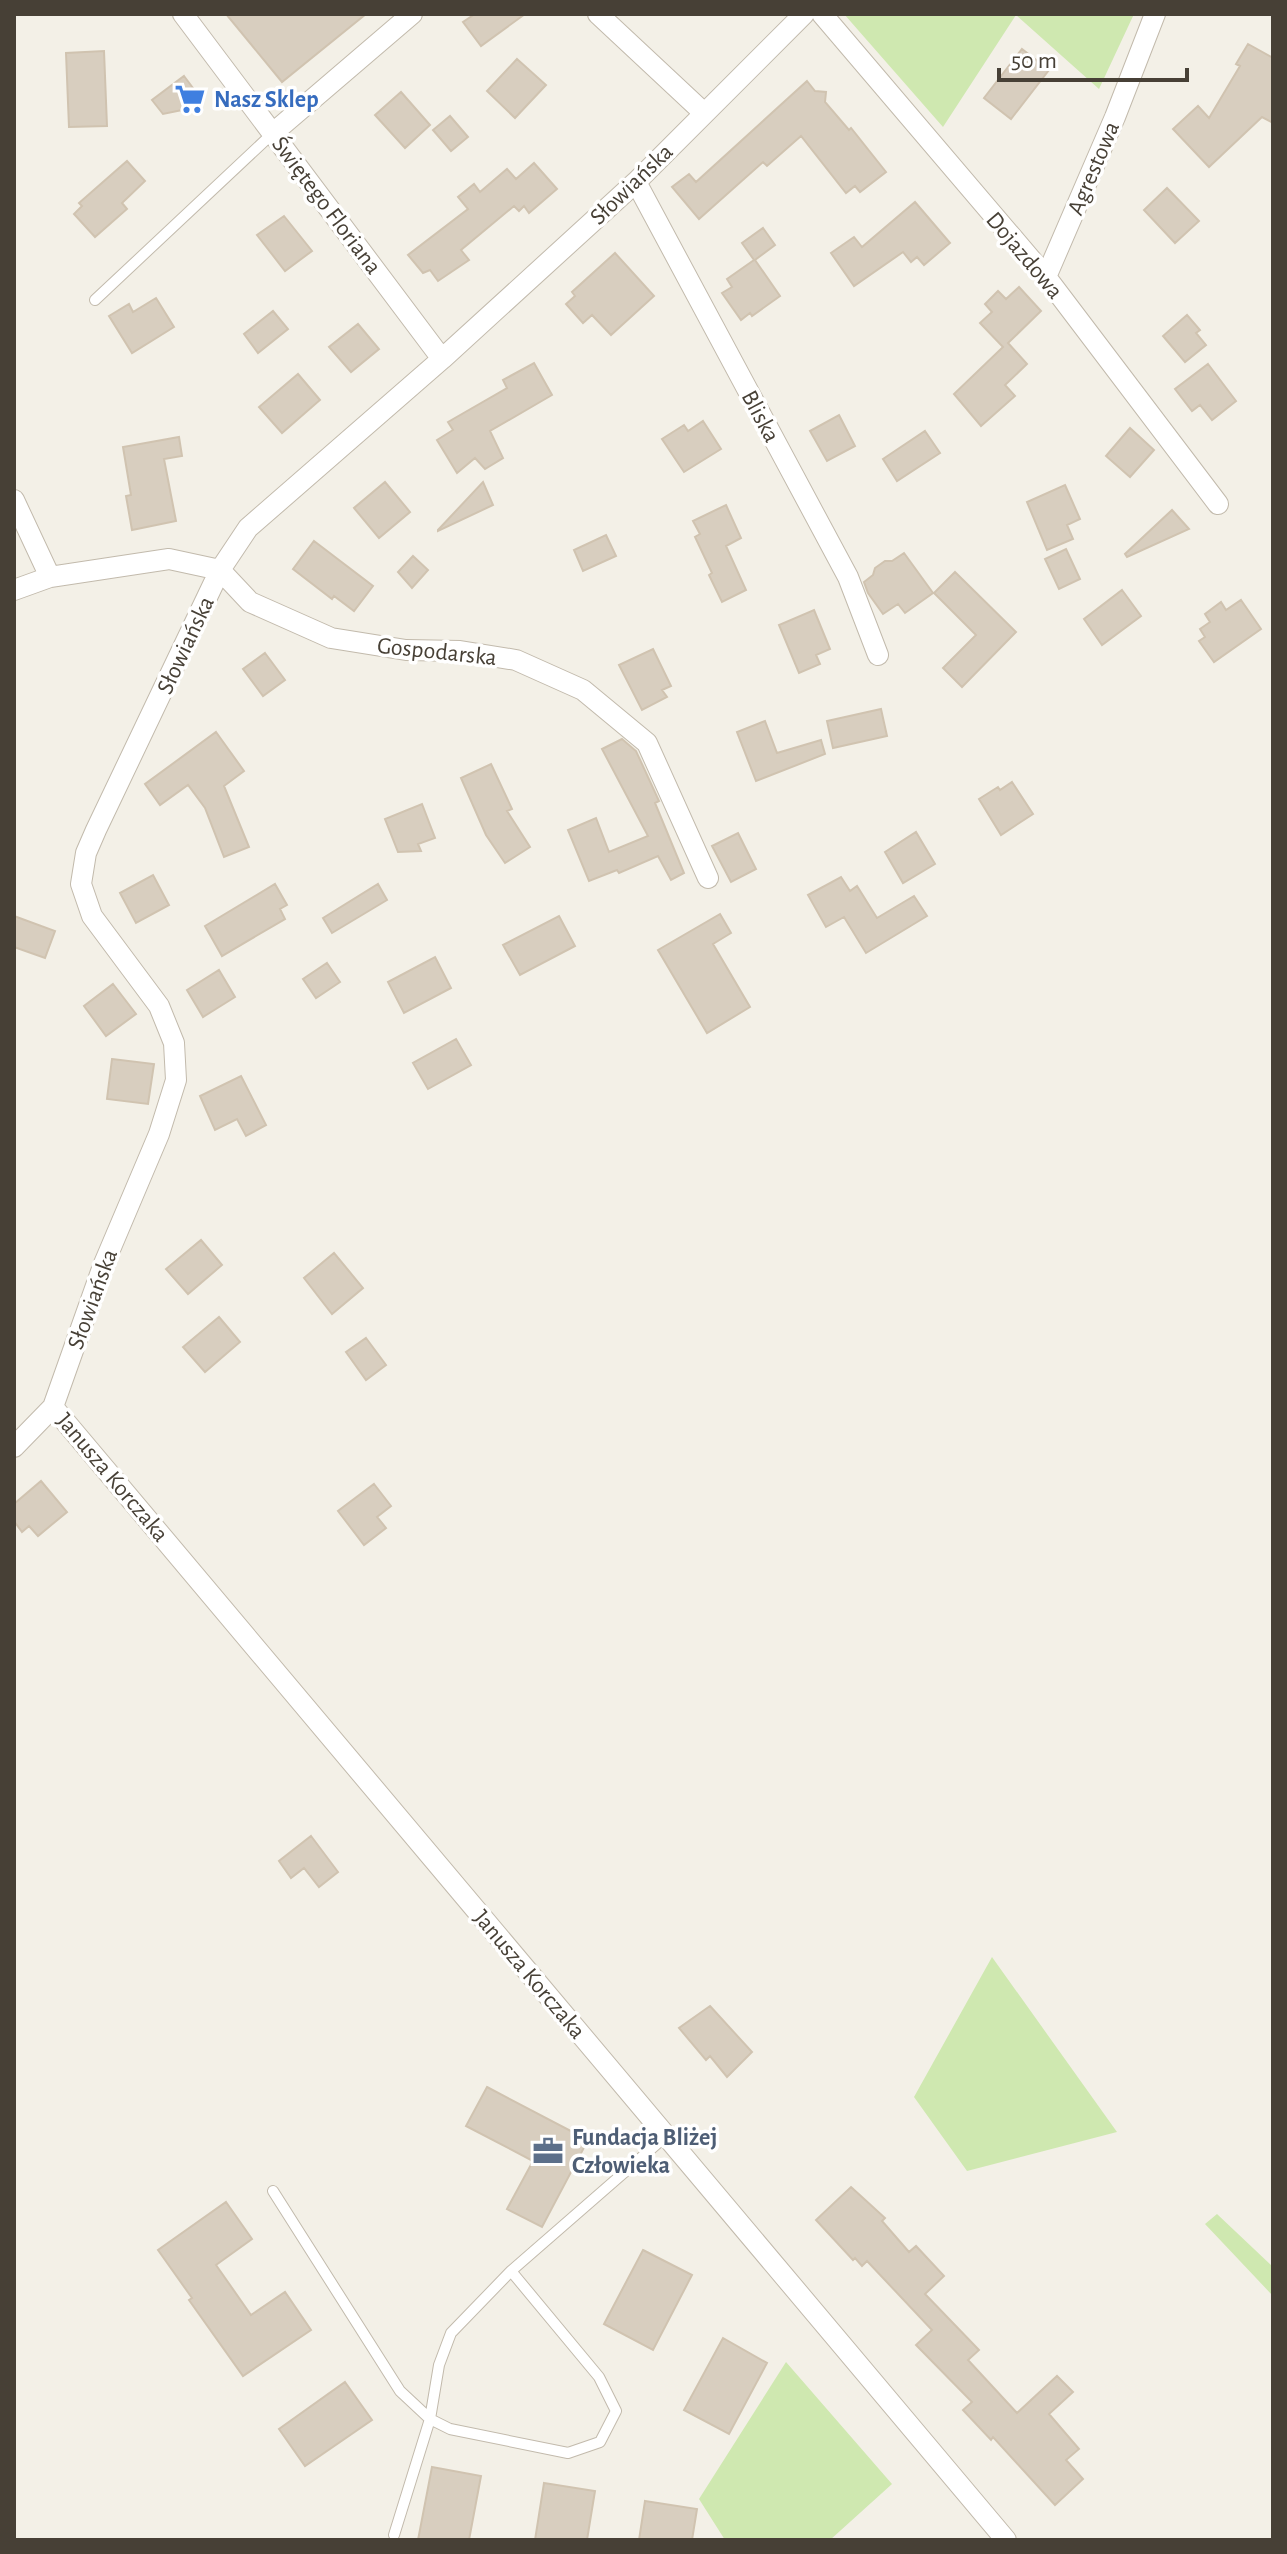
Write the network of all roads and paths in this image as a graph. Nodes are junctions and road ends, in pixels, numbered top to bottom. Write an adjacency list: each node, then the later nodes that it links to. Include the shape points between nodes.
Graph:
1 (183, 14): 8 (street, Świętego Floriana)
2 (412, 14): 8 (street)
3 (598, 14): 7 (street)
4 (804, 14): 7 (street, Słowiańska)
5 (822, 14): 10 (street, Dojazdowa)
6 (1155, 14): 10 (street, Agrestowa)
7 (704, 113): 9 (street, Słowiańska)
8 (273, 133): 11 (lane); 12 (street, Świętego Floriana)
9 (636, 182): 12 (street, Słowiańska); 18 (street, Bliska, via 848,577)
10 (1046, 277): 14 (street, Dojazdowa)
11 (95, 300)
12 (442, 359): 15 (street, Słowiańska, via 248,528)
13 (14, 500): 16 (street)
14 (1218, 504)
15 (220, 570): 16 (street, via 169,559); 19 (street, Gospodarska, via 250,602 331,638 516,660 583,690 647,743); 20 (street, Słowiańska, via 86,853 81,884 92,916 159,1006 174,1043 176,1080)
16 (50, 577): 17 (street)
17 (14, 590)
18 (878, 655)
19 (708, 878)
20 (53, 1407): 21 (street, Słowiańska); 22 (street, Janusza Korczaka)
21 (14, 1447)
22 (666, 2136): 24 (lane); 27 (street, Janusza Korczaka)
23 (273, 2191): 25 (lane, via 400,2391)
24 (511, 2271): 25 (lane, via 451,2333 439,2365); 25 (lane, via 599,2377 616,2411 600,2442 568,2453 450,2429)
25 (430, 2419): 26 (lane)
26 (394, 2535)
27 (1006, 2540)

